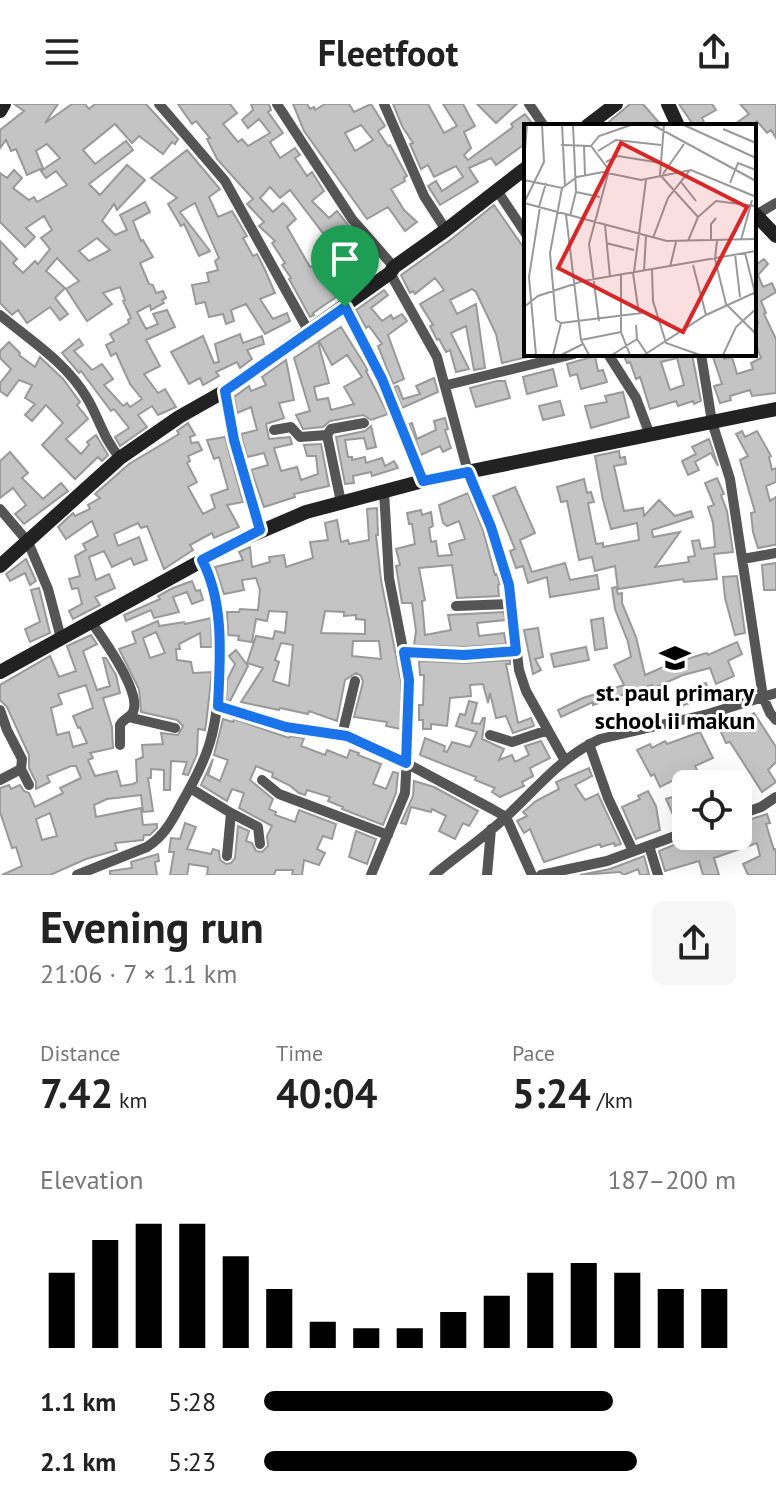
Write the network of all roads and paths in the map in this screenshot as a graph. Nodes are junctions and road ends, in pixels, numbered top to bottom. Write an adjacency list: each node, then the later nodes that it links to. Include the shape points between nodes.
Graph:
1 (4, 104): 8 (main road)
2 (159, 104): 23 (street, via 225,181)
3 (277, 104): 20 (street)
4 (384, 104): 17 (street, via 424,196)
5 (529, 104): 9 (street)
6 (616, 104): 10 (main road)
7 (668, 104): 11 (main road)
8 (0, 111)
9 (543, 124)
10 (590, 124)
11 (677, 124)
12 (524, 169): 13 (main road)
13 (496, 189): 17 (main road); 18 (street)
14 (776, 203): 15 (street)
15 (756, 213)
16 (756, 215): 19 (main road)
17 (446, 230): 20 (main road)
18 (524, 231)
19 (776, 236)
20 (392, 270): 21 (main road); 27 (street)
21 (345, 307): 23 (main road); 37 (street, via 382,379)
22 (0, 315): 35 (street, via 69,373)
23 (309, 332): 28 (main road)
24 (566, 356): 27 (street)
25 (609, 356): 34 (street, via 636,398)
26 (701, 356): 30 (street)
27 (447, 385): 36 (street)
28 (225, 391): 35 (main road); 41 (street)
29 (776, 409): 30 (main road)
30 (712, 422): 34 (main road); 44 (street, via 730,479)
31 (364, 423): 33 (street, via 331,429)
32 (274, 430): 33 (street, via 291,427 300,437)
33 (327, 435): 39 (street)
34 (650, 435): 36 (main road)
35 (120, 458): 42 (main road)
36 (468, 472): 37 (main road); 47 (street, via 491,527)
37 (423, 481): 38 (main road)
38 (384, 491): 39 (main road); 52 (street, via 389,578)
39 (341, 502): 41 (main road)
40 (0, 509): 42 (street)
41 (260, 530): 45 (main road)
42 (28, 542): 46 (main road); 50 (street)
43 (776, 553): 44 (street)
44 (743, 559): 56 (street)
45 (202, 560): 49 (main road); 57 (street, via 218,610)
46 (0, 566)
47 (510, 604): 48 (street); 51 (street)
48 (456, 606)
49 (90, 620): 50 (main road); 59 (street, via 132,693 135,703)
50 (61, 638): 53 (main road)
51 (516, 651): 52 (street); 62 (street, via 526,691)
52 (404, 652): 68 (street, via 409,680)
53 (0, 672)
54 (355, 681): 63 (street)
55 (776, 693): 56 (street)
56 (763, 697): 60 (street); 65 (street)
57 (218, 706): 63 (street, via 286,727); 73 (street)
58 (0, 710): 69 (street, via 22,759)
59 (128, 717): 61 (street); 66 (street, via 120,725)
60 (776, 720)
61 (175, 728)
62 (548, 730): 64 (street, via 512,742); 67 (street)
63 (342, 735): 68 (street)
64 (490, 735)
65 (589, 744): 67 (street); 83 (street)
66 (120, 745)
67 (564, 759): 77 (street)
68 (406, 763): 77 (street); 79 (street, via 405,793)
69 (21, 769): 70 (street); 72 (street)
70 (0, 780)
71 (262, 780): 79 (street, via 279,794)
72 (29, 785)
73 (190, 788): 76 (street); 85 (street, via 158,841)
74 (776, 797): 75 (street)
75 (752, 810)
76 (231, 813): 81 (street, via 258,827); 84 (street)
77 (506, 817): 78 (street); 89 (street)
78 (491, 829): 87 (street); 88 (street)
79 (388, 835): 86 (street)
80 (672, 837): 82 (street)
81 (260, 844)
82 (649, 846): 83 (street); 91 (street)
83 (633, 851): 90 (street)
84 (227, 856)
85 (77, 875)
86 (371, 875)
87 (434, 875)
88 (487, 875)
89 (532, 875)
90 (541, 875)
91 (658, 875)

